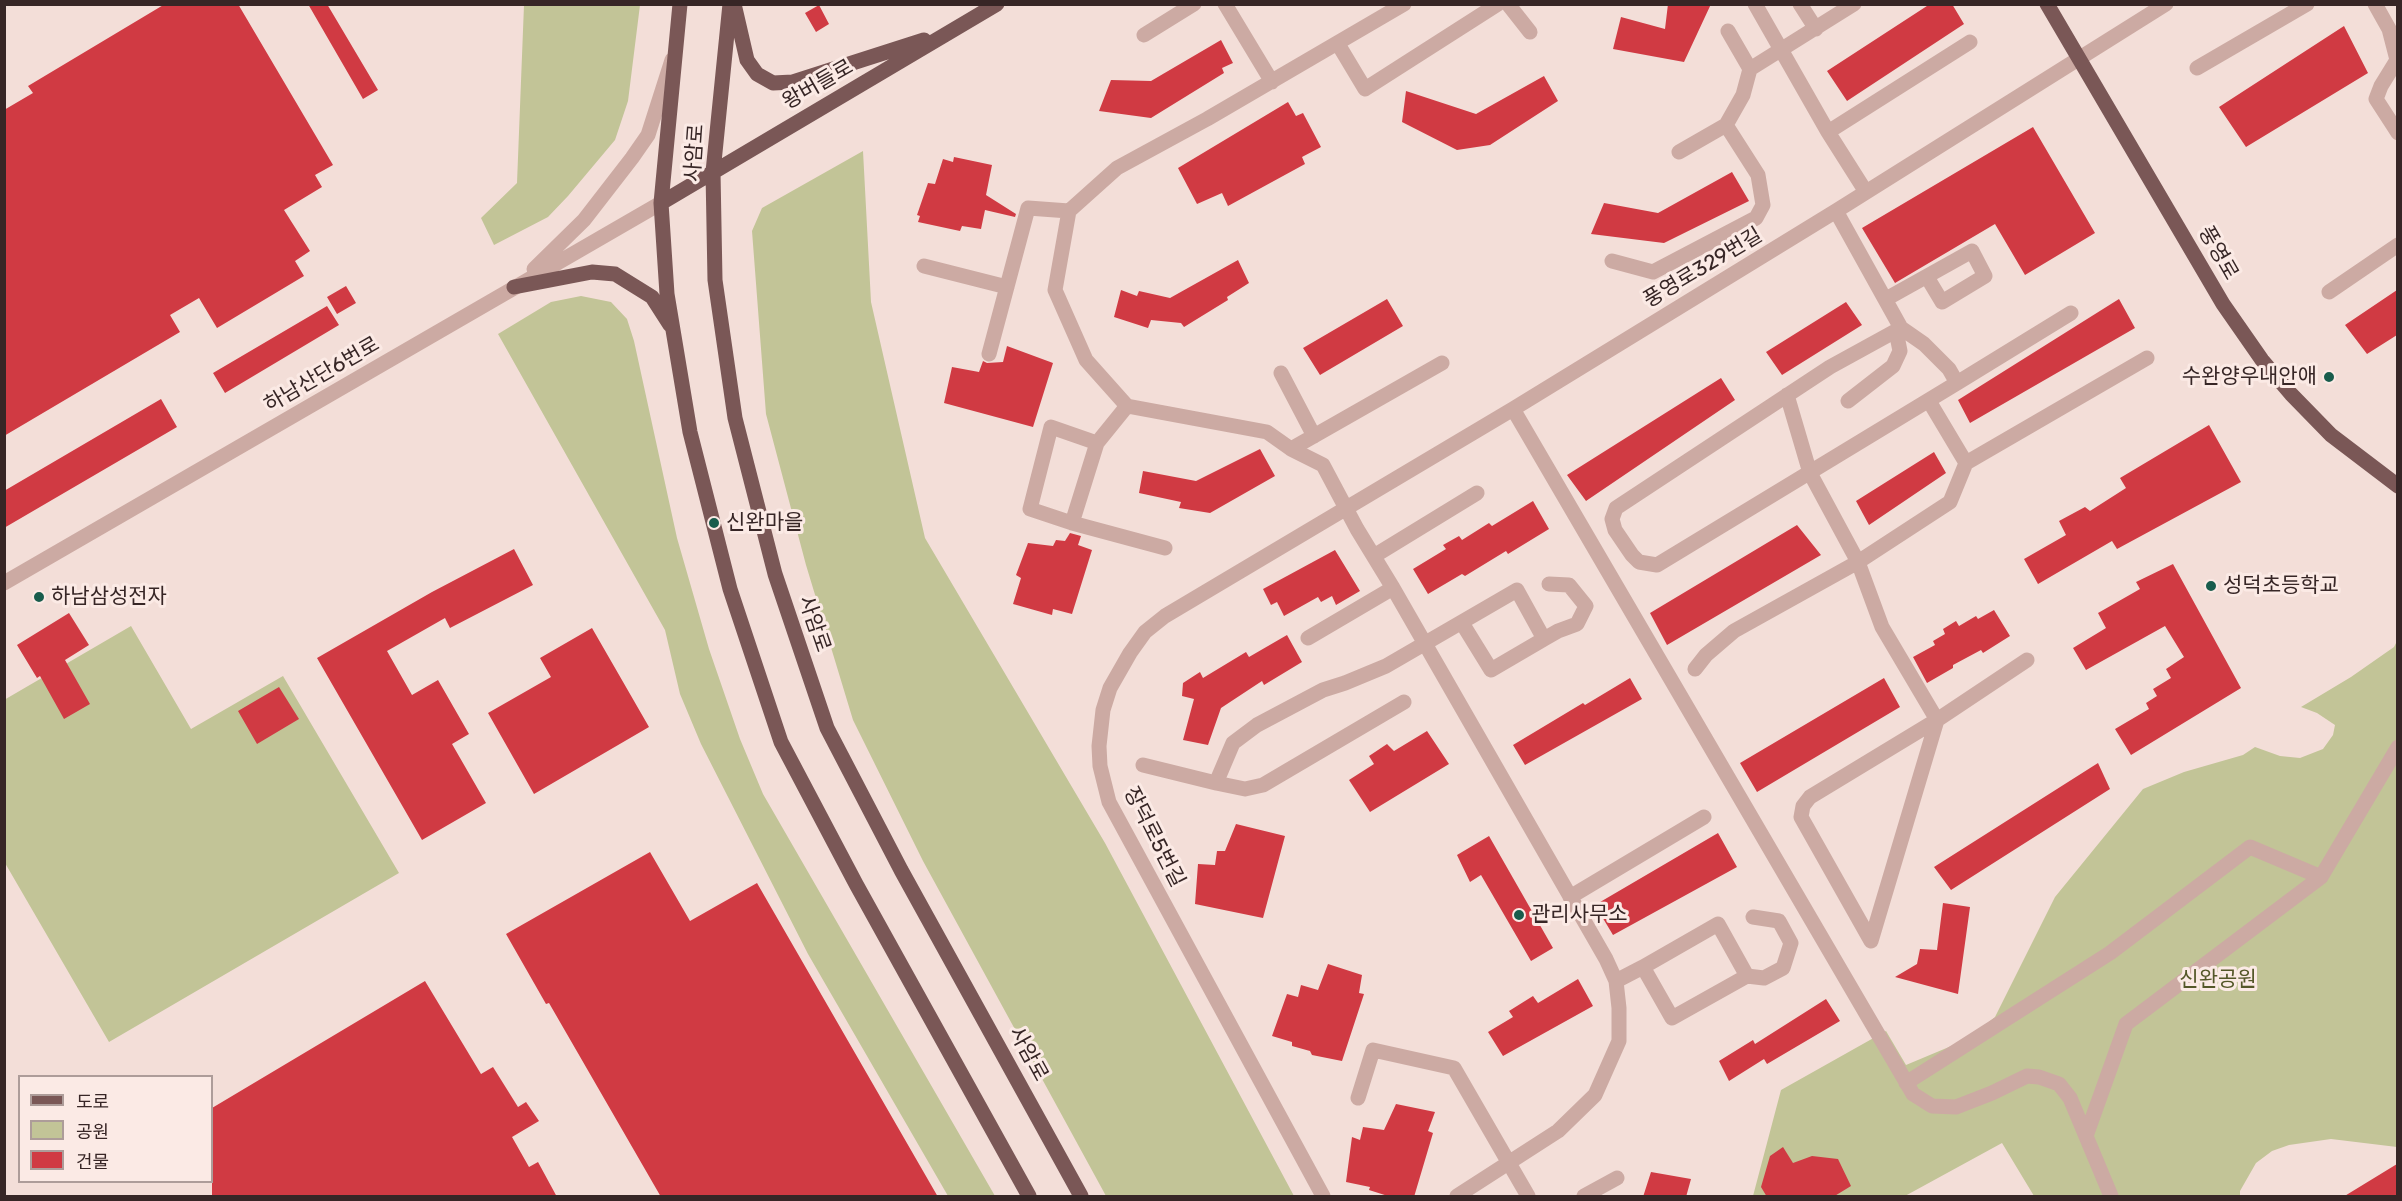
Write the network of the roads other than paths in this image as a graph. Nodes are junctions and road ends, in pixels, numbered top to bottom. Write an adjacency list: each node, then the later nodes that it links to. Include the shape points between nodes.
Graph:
1 (680, 4): 23 (main road, 사암로)
2 (732, 4): 18 (main road, via 747,60 757,74 773,83 793,82); 33 (main road, 사암로)
3 (997, 4): 18 (main road, 왕버들로)
4 (1194, 4): 20 (street)
5 (1224, 4): 28 (street)
6 (1404, 4): 22 (street)
7 (1498, 4): 22 (street, via 1365,89)
8 (1508, 4): 19 (street)
9 (1755, 4): 24 (street)
10 (1800, 4): 16 (street)
11 (1854, 4): 16 (street)
12 (2048, 4): 25 (main road, 풍영로)
13 (2166, 4): 25 (street, 풍영로329번길)
14 (2307, 4): 26 (street)
15 (2375, 4): 31 (street, via 2390,29 2397,60 2376,99)
16 (1816, 28): 24 (street)
17 (1728, 31): 27 (street)
18 (950, 32): 33 (main road, 왕버들로)
19 (1530, 32)
20 (1144, 35)
21 (1970, 42): 30 (street)
22 (1338, 44): 28 (street)
23 (676, 46): 35 (main road, 사암로); 42 (street, via 648,135 632,159 585,220)
24 (1780, 51): 27 (street); 30 (street)
25 (2079, 58): 34 (street, 풍영로329번길); 64 (main road, 풍영로, via 2223,304 2262,360 2331,435)
26 (2197, 68)
27 (1750, 69): 29 (street, via 1743,95)
28 (1272, 82): 36 (street, via 1117,168)
29 (1726, 124): 32 (street); 39 (street, via 1758,176 1763,205 1756,218 1653,272)
30 (1828, 132): 34 (street)
31 (2397, 133)
32 (1679, 152)
33 (713, 171): 35 (main road, 왕버들로); 98 (main road, 사암로, via 715,279 735,418 775,574 827,728)
34 (1866, 192): 37 (street, 풍영로329번길)
35 (661, 202): 42 (street, 하남산단6번로); 48 (main road, 사암로)
36 (1069, 211): 43 (street, via 1028,208); 57 (street, via 1055,290 1086,360)
37 (1836, 211): 45 (street); 58 (street, 풍영로329번길)
38 (2397, 245): 44 (street)
39 (1612, 261)
40 (924, 266): 43 (street)
41 (1927, 277): 45 (street)
42 (514, 287): 48 (main road, via 592,272 615,274 652,297); 71 (street, 하남산단6번로)
43 (1007, 287): 49 (street)
44 (2329, 292)
45 (1886, 299): 47 (street)
46 (2071, 313): 53 (street)
47 (1898, 329): 53 (street, via 1924,344); 54 (street); 55 (street, via 1899,351 1893,366)
48 (673, 330): 97 (main road, 사암로, via 690,432 729,589 781,742)
49 (989, 354)
50 (2146, 358): 62 (street)
51 (1442, 363): 59 (street)
52 (1281, 373): 59 (street)
53 (1958, 383): 56 (street)
54 (1787, 395): 63 (street); 63 (street, via 1616,508 1612,519 1615,530 1639,562 1657,565)
55 (1848, 401)
56 (1929, 401): 62 (street); 63 (street)
57 (1127, 406): 60 (street); 61 (street, via 1267,432)
58 (1513, 409): 66 (street, 풍영로329번길); 92 (street)
59 (1314, 436): 61 (street)
60 (1097, 443): 67 (street); 67 (street, via 1051,427 1030,509)
61 (1292, 449): 66 (street, via 1323,465)
62 (1966, 463): 70 (street, via 1950,502)
63 (1810, 473): 70 (street)
64 (2397, 486)
65 (1477, 493): 69 (street)
66 (1346, 509): 69 (street); 99 (street, 장덕로5번길, via 1165,616 1145,632 1110,688 1099,746 1109,802)
67 (1072, 523): 68 (street)
68 (1165, 548)
69 (1374, 556): 73 (street)
70 (1858, 562): 79 (street, via 1734,632); 81 (street, via 1882,627)
71 (4, 584)
72 (1549, 585): 76 (street, via 1569,585 1586,606 1577,624)
73 (1394, 588): 75 (street); 77 (street)
74 (1462, 623): 76 (street, via 1491,670); 76 (street, via 1517,590); 77 (street)
75 (1308, 638)
76 (1544, 639)
77 (1425, 645): 84 (street, via 1370,674 1323,690 1241,736 1233,743); 87 (street)
78 (2027, 660): 81 (street)
79 (1695, 669)
80 (1404, 702): 84 (street, via 1263,785 1245,789)
81 (1937, 720): 81 (street, via 1810,797 1803,806 1801,817 1871,941)
82 (2397, 747): 86 (street)
83 (1143, 765): 84 (street)
84 (1216, 783)
85 (1704, 817): 87 (street)
86 (2321, 877): 92 (street, via 2250,847 2110,952); 94 (street, via 2126,1024)
87 (1570, 897): 91 (street)
88 (1753, 916): 90 (street, via 1779,921 1791,943 1783,968 1764,978)
89 (1643, 967): 90 (street, via 1672,1018); 90 (street, via 1718,924); 91 (street)
90 (1747, 976)
91 (1616, 981): 95 (street, via 1618,1041 1596,1095 1558,1131)
92 (1906, 1083): 94 (street, via 1913,1094 1932,1106 1956,1107 2026,1076 2038,1077 2059,1084 2070,1098)
93 (1358, 1098): 95 (street, via 1373,1050 1454,1068)
94 (2086, 1136): 103 (street)
95 (1509, 1164): 100 (street); 101 (street)
96 (1617, 1178): 102 (street)
97 (1029, 1197)
98 (1081, 1197)
99 (1323, 1197)
100 (1456, 1197)
101 (1528, 1197)
102 (1584, 1197)
103 (2111, 1197)

